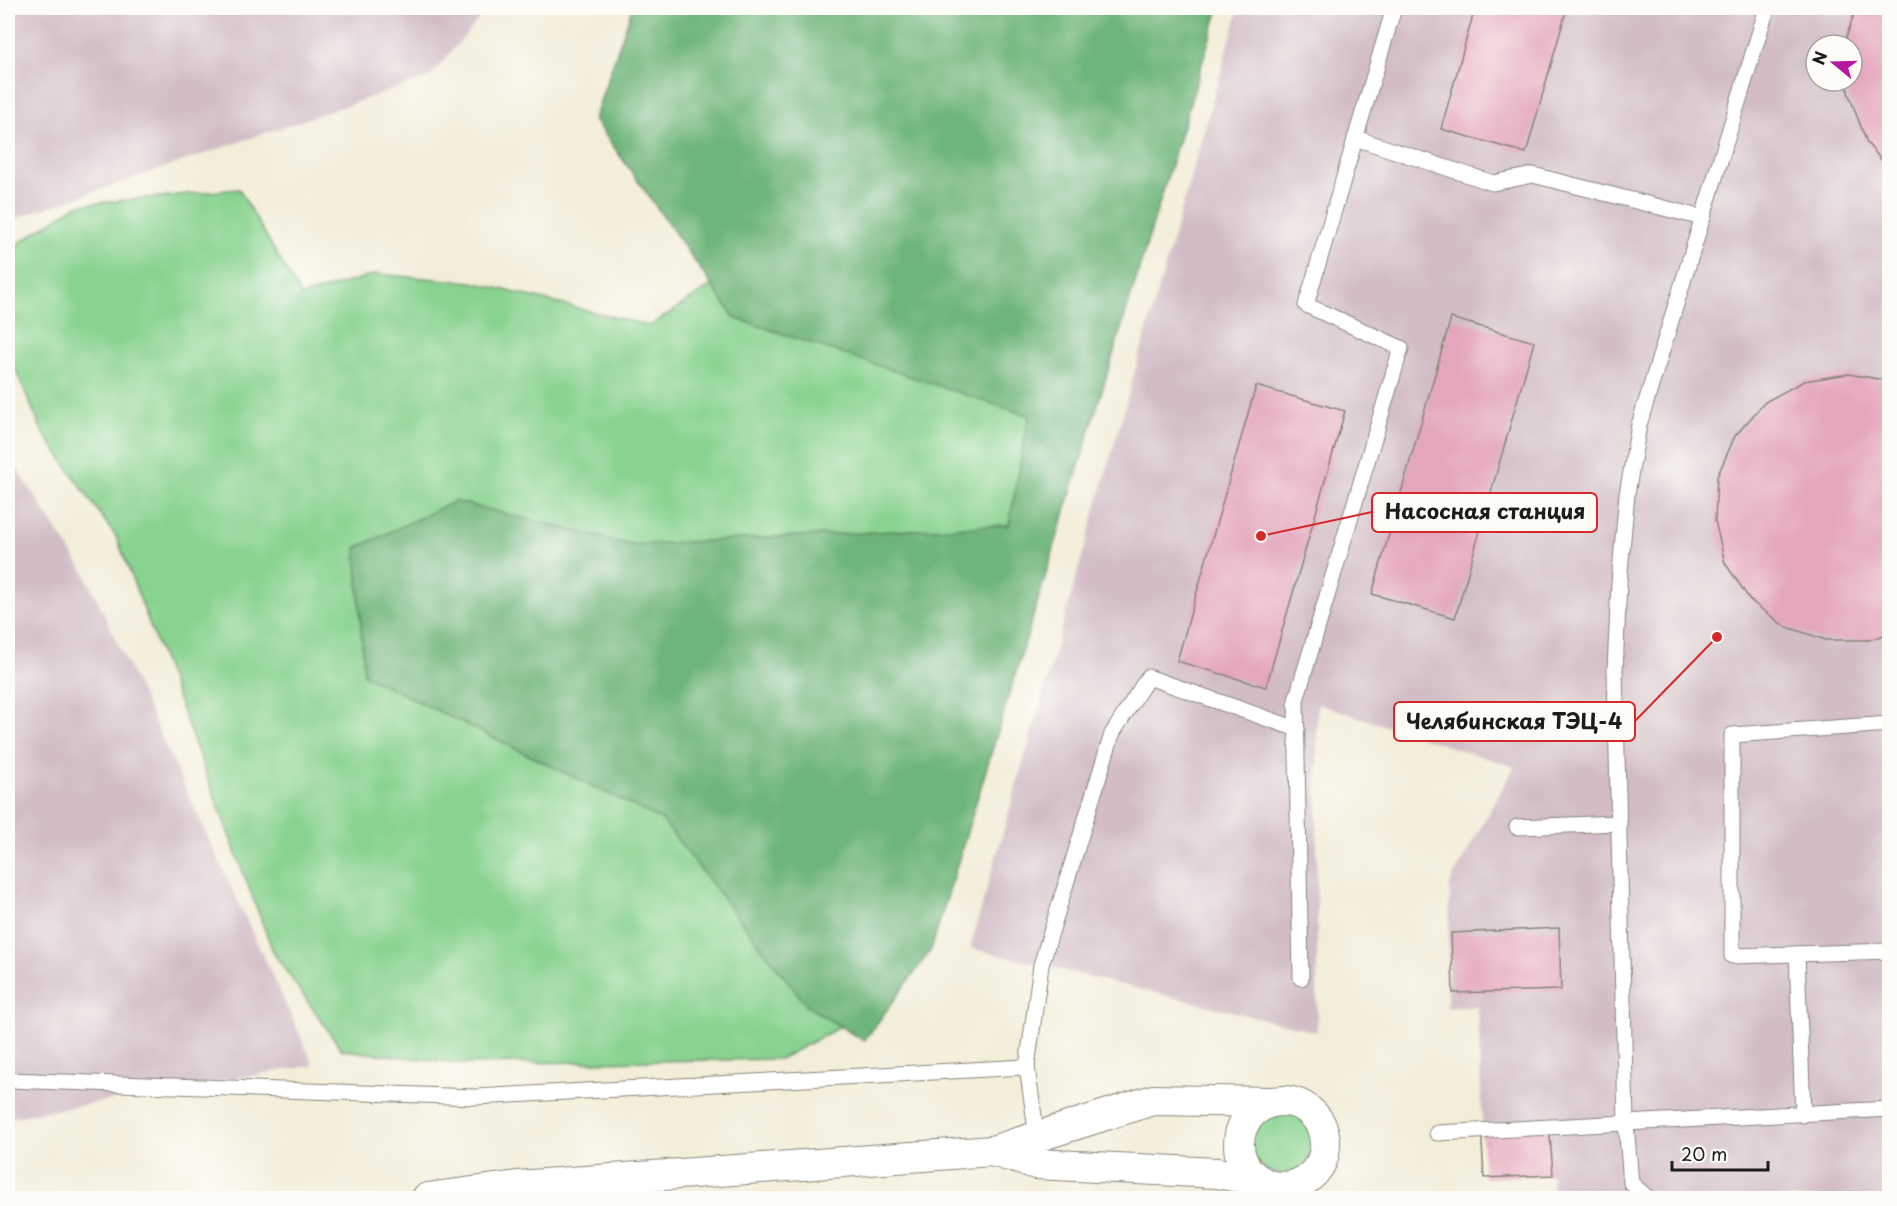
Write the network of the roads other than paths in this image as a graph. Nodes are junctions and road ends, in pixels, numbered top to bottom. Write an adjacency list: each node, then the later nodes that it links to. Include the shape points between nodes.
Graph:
1 (1394, 8): 3 (lane)
2 (1767, 8): 4 (lane)
3 (1355, 138): 4 (lane, via 1494,183 1533,176); 6 (lane, via 1306,305 1401,348 1296,700)
4 (1703, 218): 7 (lane, via 1640,425 1627,495 1615,670)
5 (1890, 724): 10 (lane, via 1732,735 1732,956)
6 (1297, 729): 11 (lane); 12 (lane, via 1148,677 1112,734 1041,965)
7 (1619, 823): 8 (lane); 17 (lane)
8 (1517, 826)
9 (1890, 951): 10 (lane)
10 (1797, 954): 16 (lane)
11 (1301, 978)
12 (1027, 1067): 13 (lane, via 475,1097); 19 (lane)
13 (8, 1080)
14 (1270, 1102): 19 (street, via 1154,1100); 21 (street, via 1249,1116 1239,1139 1243,1163); 22 (street, via 1298,1103 1311,1111 1325,1133 1326,1145)
15 (1890, 1109): 16 (lane)
16 (1803, 1114): 17 (lane)
17 (1626, 1123): 18 (lane); 24 (lane, via 1631,1183)
18 (1437, 1133)
19 (1037, 1137): 20 (street)
20 (992, 1151): 21 (street, via 1036,1164 1218,1173); 23 (street, via 517,1186)
21 (1261, 1181): 22 (street)
22 (1305, 1191)
23 (427, 1198)
24 (1648, 1198)

